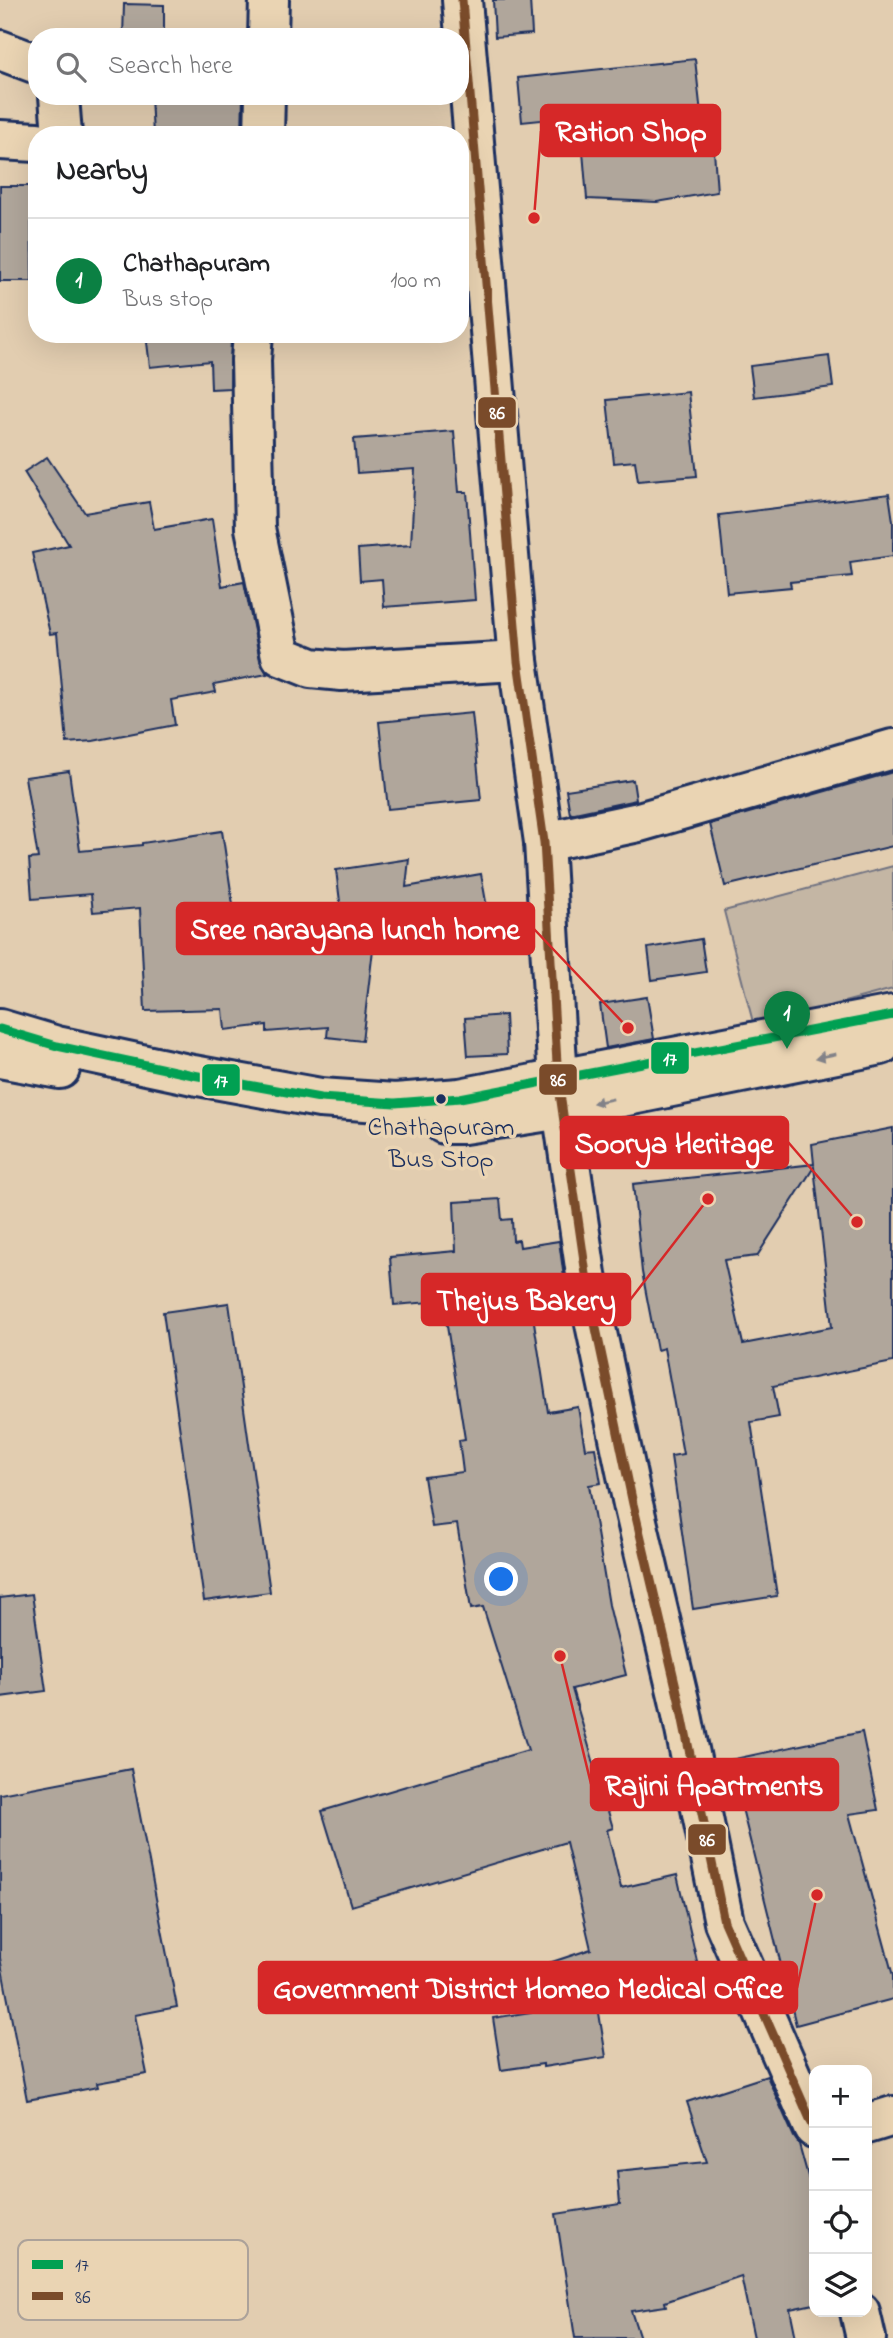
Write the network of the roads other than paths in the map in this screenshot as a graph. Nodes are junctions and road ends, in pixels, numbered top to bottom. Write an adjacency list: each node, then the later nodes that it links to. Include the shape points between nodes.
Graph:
1 (269, 0): 3 (main road)
2 (462, 0): 4 (main road)
3 (268, 28)
4 (464, 28)
5 (0, 50): 6 (main road)
6 (28, 61)
7 (469, 84): 15 (main road)
8 (60, 105): 10 (main road)
9 (265, 105): 11 (main road)
10 (61, 126)
11 (264, 126)
12 (0, 140): 13 (main road)
13 (28, 142)
14 (252, 343): 15 (main road, via 255,528 281,656 310,668 342,670)
15 (517, 661): 17 (main road)
16 (893, 749): 17 (main road, via 651,819)
17 (544, 842): 22 (main road)
18 (893, 1015): 22 (main road)
19 (0, 1029): 22 (main road, via 57,1046 320,1098 395,1103)
20 (893, 1042): 22 (main road, one-way to 22)
21 (0, 1058): 22 (main road, via 381,1124 464,1124)
22 (560, 1095): 24 (main road, via 589,1295 724,1922)
23 (893, 2116): 25 (main road)
24 (809, 2117)
25 (872, 2122)
26 (861, 2317): 27 (main road)
27 (866, 2338)

